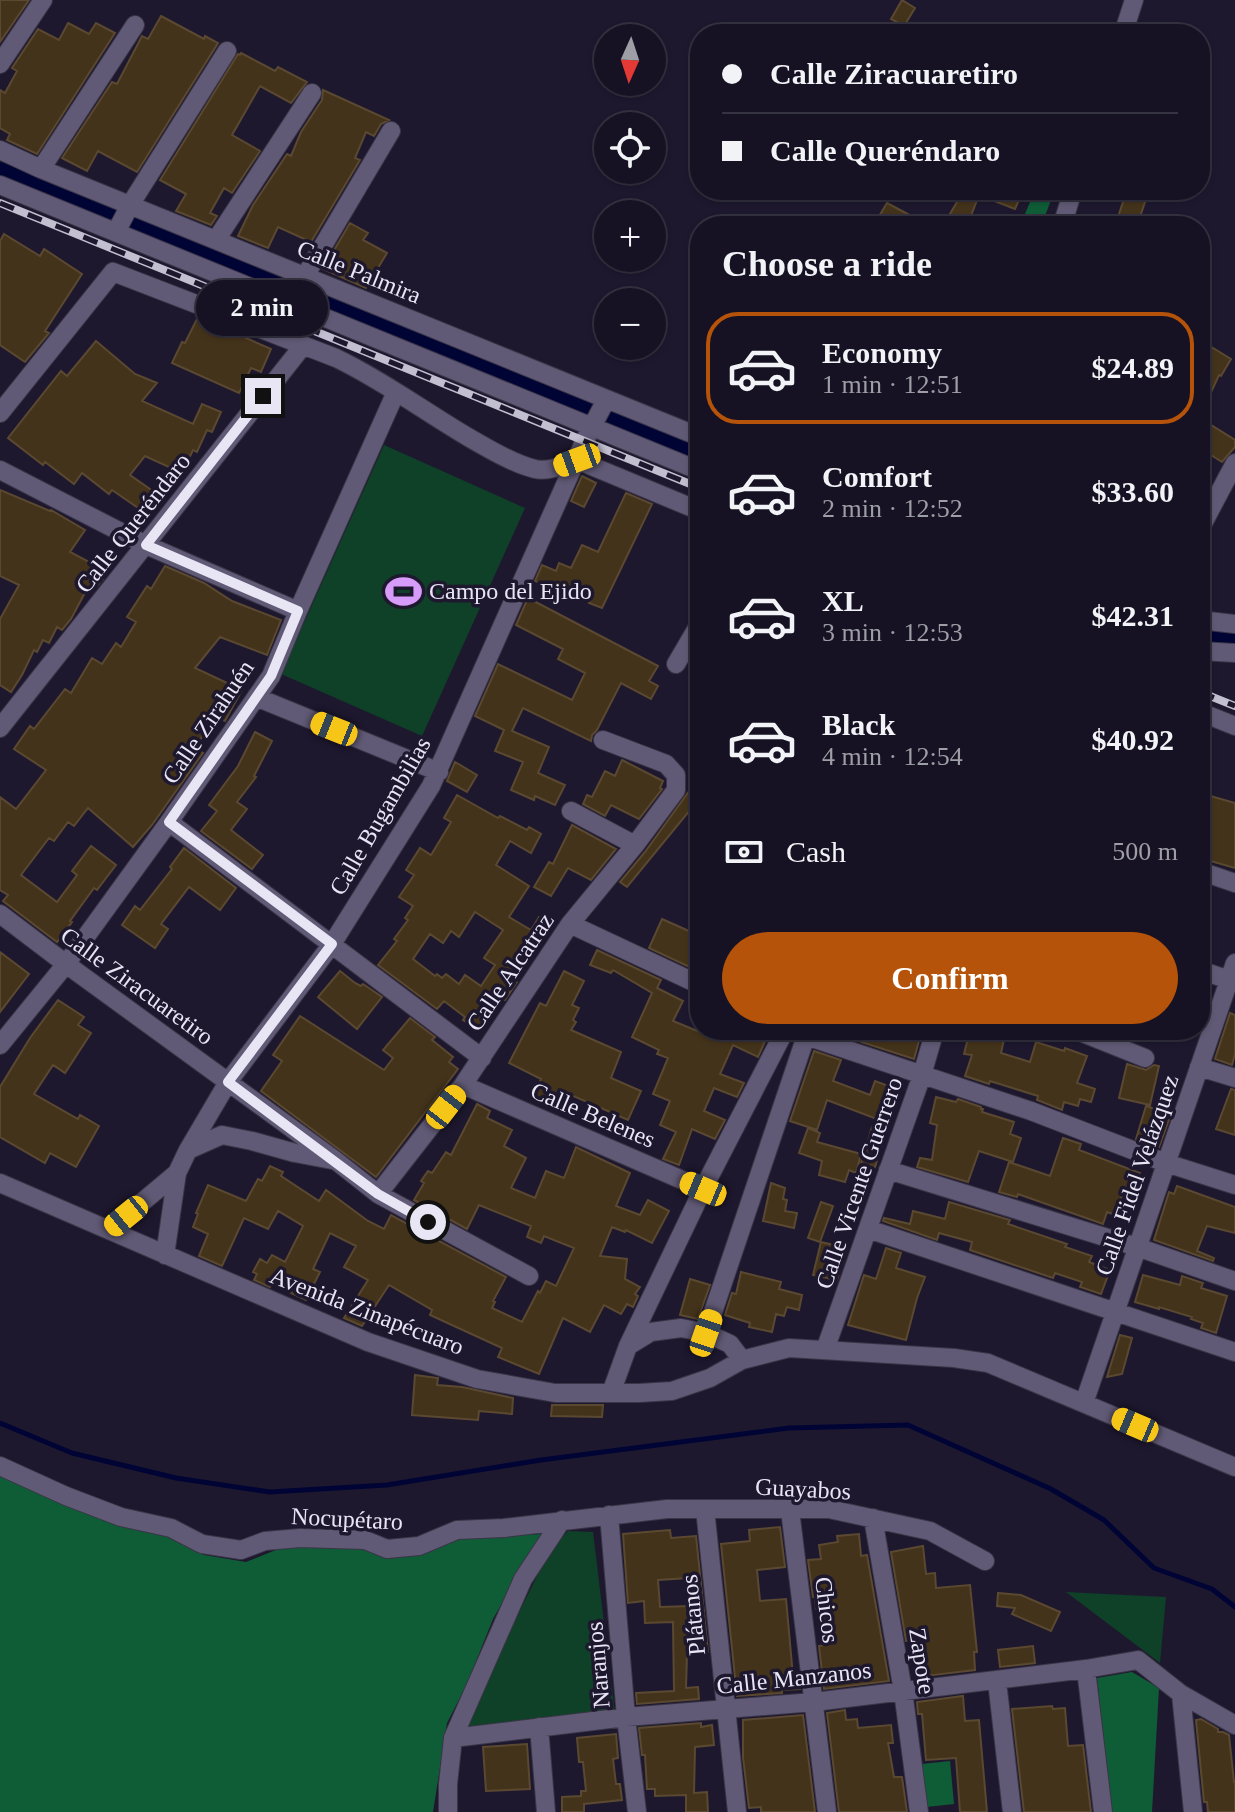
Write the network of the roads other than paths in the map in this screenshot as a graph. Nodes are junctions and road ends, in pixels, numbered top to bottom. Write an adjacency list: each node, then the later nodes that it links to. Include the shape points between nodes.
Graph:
1 (43, 0): 6 (street)
2 (1134, 0): 3 (street)
3 (1126, 24)
4 (135, 25): 10 (street)
5 (227, 51): 12 (street)
6 (0, 64)
7 (312, 93): 14 (street)
8 (391, 131): 15 (street)
9 (0, 150): 10 (street, Calle Palmira)
10 (41, 169): 12 (street, Calle Palmira)
11 (0, 185): 13 (street)
12 (130, 206): 13 (street); 14 (street, Calle Palmira)
13 (116, 231): 17 (street)
14 (216, 240): 15 (street, Calle Palmira)
15 (305, 276): 16 (street, Calle Palmira)
16 (324, 285): 17 (street); 20 (street, Calle Palmira)
17 (310, 310): 22 (street)
18 (302, 347): 19 (street, via 362,370); 21 (street, via 113,272); 30 (street, Calle Queréndaro)
19 (396, 392): 24 (street, via 492,451 536,469); 31 (street, Calle Zirahuén)
20 (606, 401): 22 (street, Calle Bugambilias); 23 (street, Calle Palmira)
21 (0, 413)
22 (593, 424): 24 (street, Calle Bugambilias); 26 (street)
23 (690, 433)
24 (577, 460): 28 (street); 43 (street, Calle Bugambilias)
25 (1235, 463): 29 (street)
26 (690, 467)
27 (0, 470): 30 (street)
28 (690, 507)
29 (1210, 510)
30 (146, 545): 31 (street); 41 (street, Calle Queréndaro)
31 (298, 611): 38 (street, Calle Zirahuén, via 271,676)
32 (1210, 621): 33 (street)
33 (1235, 624)
34 (690, 640): 37 (street)
35 (1210, 652): 36 (street)
36 (1235, 653)
37 (676, 664)
38 (256, 697): 43 (street); 45 (street, Calle Zirahuén)
39 (1210, 716): 40 (street)
40 (1235, 726)
41 (0, 728)
42 (603, 740): 46 (street, Calle Alcatraz, via 666,764 676,775 676,790)
43 (439, 772): 51 (street, Calle Bugambilias)
44 (571, 811): 46 (street)
45 (169, 822): 51 (street); 52 (street, Calle Zirahuén)
46 (635, 845): 50 (street, Calle Alcatraz)
47 (1210, 874): 48 (street)
48 (1235, 883)
49 (0, 914): 52 (street, Calle Ziracuaretiro)
50 (570, 924): 55 (street); 64 (street, Calle Alcatraz)
51 (332, 944): 64 (street); 69 (street, Calle Bugambilias)
52 (66, 964): 63 (street, Calle Zirahuén); 69 (street, Calle Ziracuaretiro)
53 (1210, 972): 54 (street)
54 (1233, 975): 56 (street, Calle Fidel Velázquez)
55 (690, 980)
56 (1210, 1037)
57 (780, 1040): 78 (street)
58 (805, 1040): 87 (street)
59 (826, 1040): 67 (street)
60 (932, 1040): 67 (street, Calle Vicente Guerrero)
61 (1100, 1040): 65 (street)
62 (1209, 1040): 66 (street, Calle Fidel Velázquez)
63 (0, 1045)
64 (482, 1058): 70 (street, Calle Alcatraz)
65 (1145, 1058)
66 (1199, 1067): 68 (street); 73 (street, Calle Fidel Velázquez)
67 (922, 1075): 73 (street); 74 (street, Calle Vicente Guerrero)
68 (1235, 1078)
69 (228, 1082): 71 (street, Calle Bugambilias); 72 (street, Calle Ziracuaretiro)
70 (463, 1085): 78 (street, Calle Belenes); 79 (street, Calle Alcatraz)
71 (188, 1150): 72 (street, via 222,1135); 75 (street, Calle Bugambilias)
72 (335, 1160): 79 (street, Calle Ziracuaretiro)
73 (1166, 1163): 77 (street); 82 (street, Calle Fidel Velázquez)
74 (888, 1170): 80 (street, Calle Vicente Guerrero); 82 (street)
75 (177, 1173): 81 (street); 83 (street, Calle Bugambilias)
76 (0, 1183): 81 (street, Avenida Zinapécuaro)
77 (1235, 1185)
78 (703, 1189): 88 (street)
79 (378, 1194): 84 (street, Calle Ziracuaretiro)
80 (868, 1229): 86 (street); 89 (street, Calle Vicente Guerrero)
81 (109, 1230): 83 (street, Avenida Zinapécuaro)
82 (1137, 1247): 85 (street); 86 (street, Calle Fidel Velázquez)
83 (165, 1255): 92 (street, Avenida Zinapécuaro, via 368,1342 477,1379 555,1393)
84 (529, 1276)
85 (1235, 1281)
86 (1115, 1313): 90 (street); 93 (street, Calle Fidel Velázquez)
87 (706, 1333): 88 (street, via 681,1328 651,1332); 91 (street, via 730,1344)
88 (628, 1346): 92 (street)
89 (825, 1350): 91 (street, Avenida Zinapécuaro, via 789,1348); 93 (street, Avenida Zinapécuaro, via 988,1363)
90 (1235, 1352)
91 (742, 1360): 92 (street, Avenida Zinapécuaro, via 672,1391)
92 (611, 1393)
93 (1084, 1403): 95 (street, Avenida Zinapécuaro)
94 (0, 1466): 100 (street, Nocupétaro, via 121,1517 171,1528 202,1544 241,1550 265,1541 300,1538 365,1540 387,1549 419,1546 457,1530)
95 (1235, 1467)
96 (705, 1509): 97 (street, Guayabos); 98 (street, Guayabos); 107 (street, Plátanos)
97 (790, 1510): 99 (street, Guayabos, via 829,1509); 106 (street, Chicos)
98 (609, 1515): 100 (street, Nocupétaro); 108 (street, Naranjos)
99 (873, 1518): 101 (street, Guayabos, via 930,1531); 104 (street, Zapote)
100 (562, 1520): 111 (street, via 523,1579)
101 (985, 1561)
102 (1086, 1669): 103 (street, Calle Manzanos); 105 (street, Calle Manzanos, via 1138,1660); 119 (street)
103 (997, 1681): 104 (street, Calle Manzanos); 118 (street)
104 (903, 1691): 106 (street, Calle Manzanos); 117 (street, Zapote)
105 (1181, 1694): 109 (street); 120 (street)
106 (814, 1702): 107 (street, Calle Manzanos); 116 (street, Chicos)
107 (727, 1709): 108 (street, Calle Manzanos); 115 (street, Plátanos)
108 (626, 1717): 110 (street, Calle Manzanos); 114 (street, Naranjos)
109 (1235, 1725)
110 (539, 1727): 111 (street, Calle Manzanos); 113 (street)
111 (453, 1738): 112 (street)
112 (447, 1811)
113 (546, 1812)
114 (637, 1812)
115 (737, 1812)
116 (827, 1812)
117 (919, 1812)
118 (1012, 1812)
119 (1103, 1812)
120 (1193, 1812)

